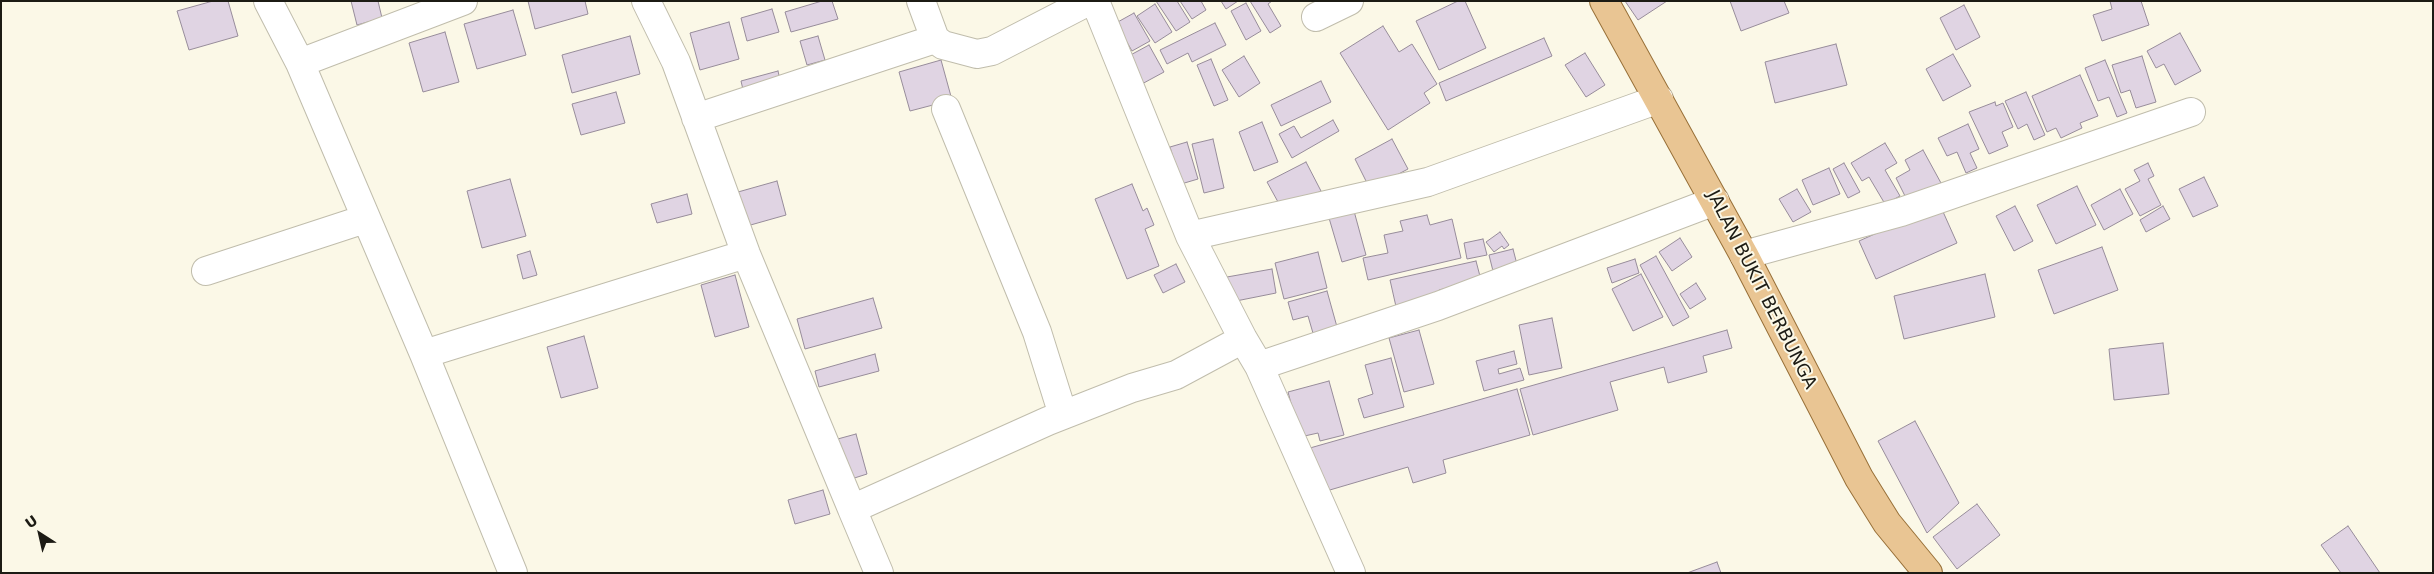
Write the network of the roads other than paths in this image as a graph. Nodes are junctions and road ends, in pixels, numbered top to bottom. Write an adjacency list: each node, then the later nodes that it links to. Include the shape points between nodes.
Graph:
1 (268, 1): 11 (street)
2 (463, 1): 11 (street)
3 (646, 1): 15 (street, via 676,62)
4 (921, 1): 10 (street)
5 (1089, 1): 10 (street, via 992,52 963,52 942,45)
6 (1095, 1): 18 (street)
7 (1349, 1): 9 (street)
8 (1604, 1): 12 (main road, JALAN BUKIT BERBUNGA)
9 (1316, 17)
10 (935, 38): 15 (street)
11 (300, 63): 17 (street)
12 (1659, 99): 16 (main road, JALAN BUKIT BERBUNGA); 18 (street, via 1428,182)
13 (946, 109): 25 (street, via 1037,332)
14 (2191, 112): 20 (street, via 1901,212)
15 (696, 118): 19 (street)
16 (1715, 201): 20 (main road, JALAN BUKIT BERBUNGA); 24 (street, via 1438,306)
17 (365, 219): 21 (street); 23 (street)
18 (1190, 236): 22 (street)
19 (746, 254): 23 (street); 26 (street)
20 (1744, 255): 30 (main road, JALAN BUKIT BERBUNGA, via 1859,478 1887,522)
21 (206, 271)
22 (1242, 339): 24 (street); 25 (street, via 1176,375)
23 (424, 354): 27 (street)
24 (1259, 366): 29 (street)
25 (1063, 415): 26 (street)
26 (852, 509): 28 (street)
27 (513, 573)
28 (879, 573)
29 (1351, 573)
30 (1928, 573)

